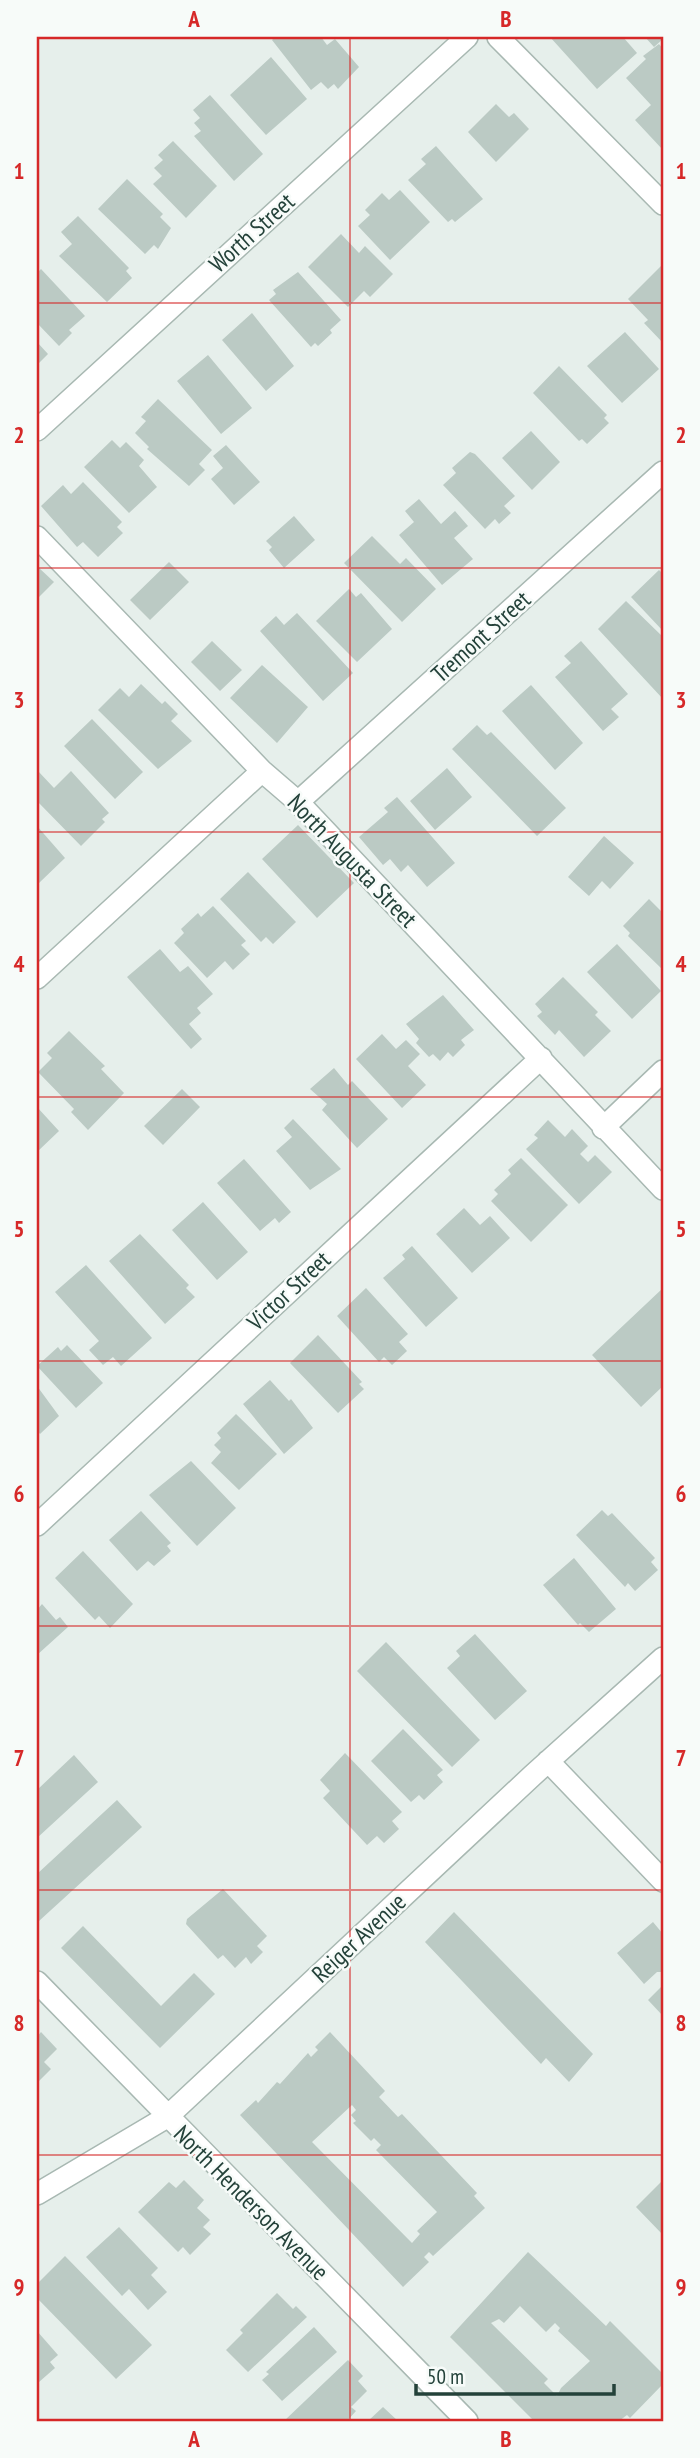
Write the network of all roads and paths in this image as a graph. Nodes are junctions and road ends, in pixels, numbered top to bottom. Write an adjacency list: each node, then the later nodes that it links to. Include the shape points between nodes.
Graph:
1 (467, 37): 4 (street, Worth Street)
2 (498, 37): 3 (street)
3 (663, 204)
4 (37, 430)
5 (663, 472): 8 (street, Tremont Street)
6 (37, 537): 7 (street, North Augusta Street)
7 (262, 771): 8 (street, North Augusta Street); 9 (street)
8 (298, 802): 10 (street, North Augusta Street)
9 (37, 978)
10 (541, 1058): 12 (street, North Augusta Street); 14 (street, Victor Street)
11 (663, 1071): 12 (street)
12 (603, 1128): 13 (street, North Augusta Street)
13 (663, 1189)
14 (37, 1525)
15 (663, 1658): 16 (street, Reiger Avenue)
16 (548, 1761): 17 (street); 19 (street, Reiger Avenue)
17 (663, 1881)
18 (37, 1982): 19 (street, North Henderson Avenue)
19 (167, 2118): 20 (street, Reiger Avenue); 21 (street, North Henderson Avenue)
20 (37, 2194)
21 (467, 2421)

